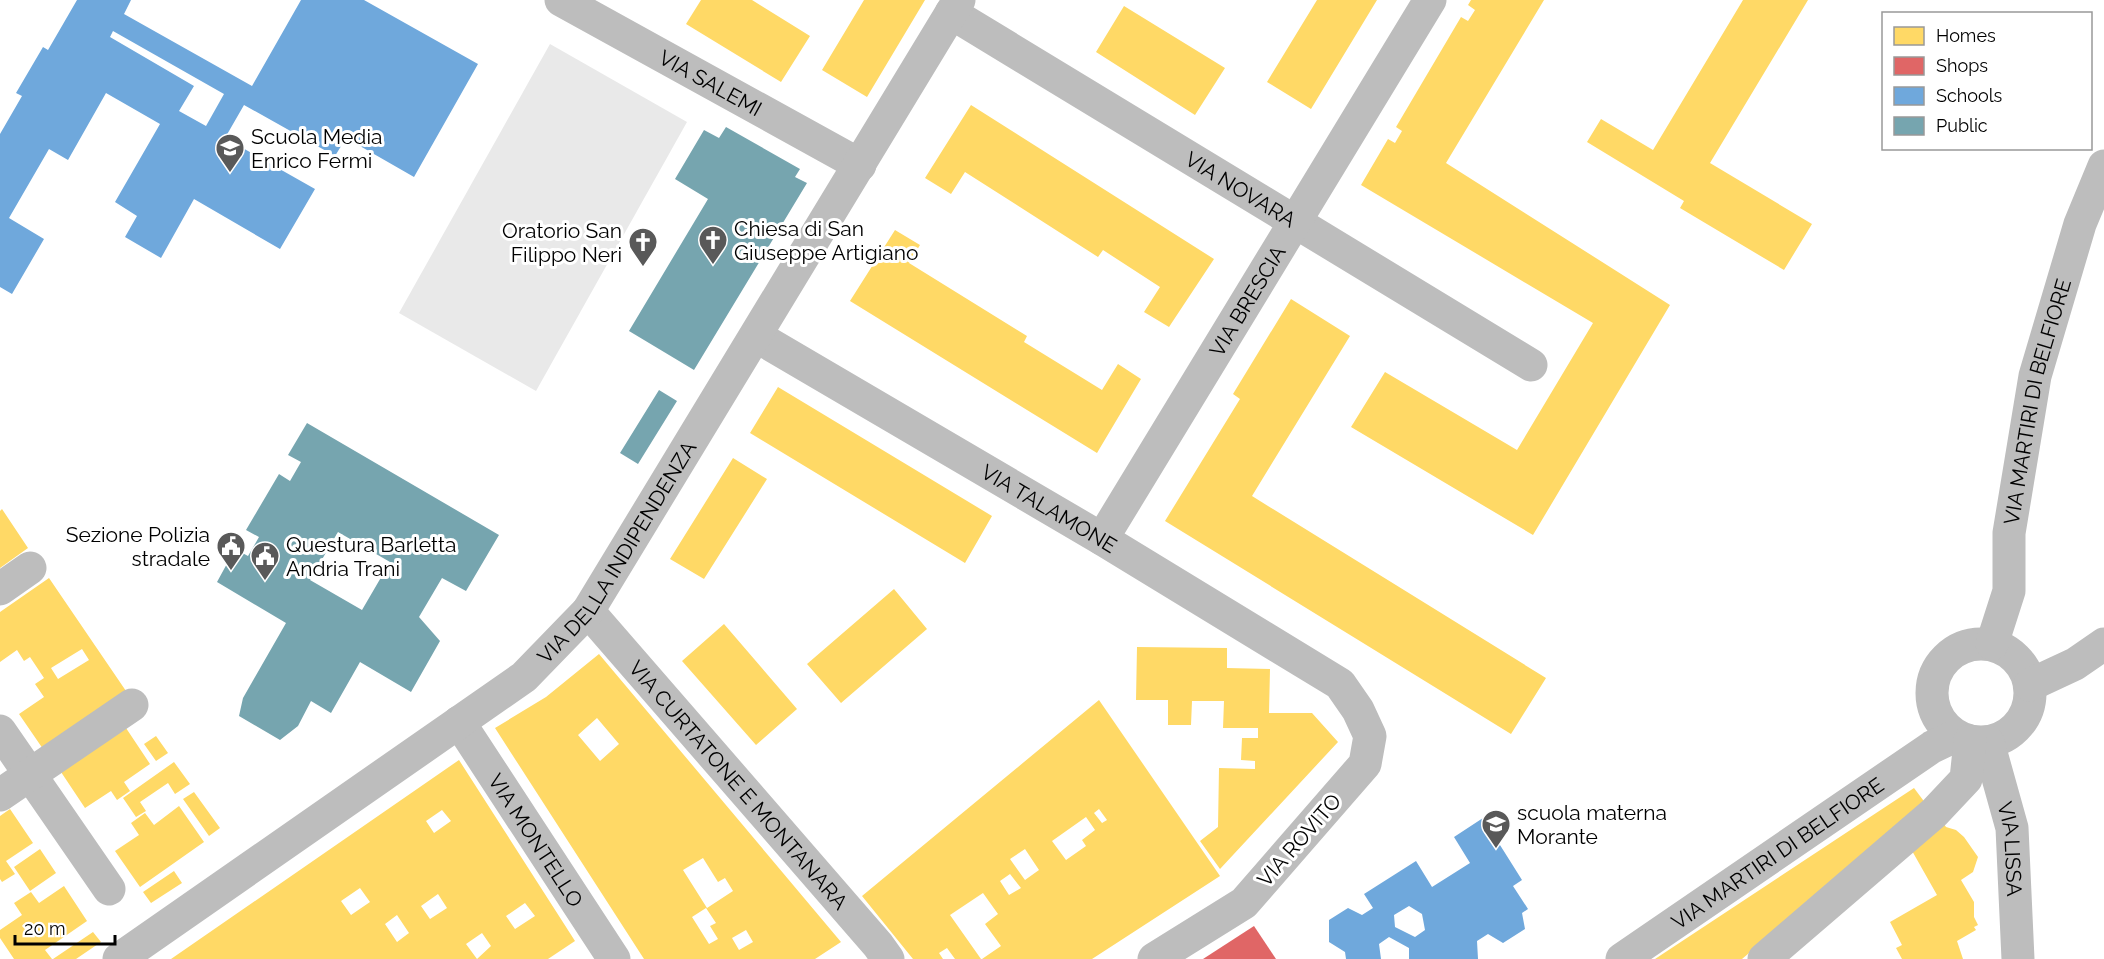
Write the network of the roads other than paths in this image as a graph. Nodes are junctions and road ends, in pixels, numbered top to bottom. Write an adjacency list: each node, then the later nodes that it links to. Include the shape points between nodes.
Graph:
1 (561, 0): 4 (street, VIA SALEMI)
2 (1430, 0): 6 (street, VIA BRESCIA)
3 (955, 7): 4 (street, VIA DELLA INDIPENDENZA); 6 (street, VIA NOVARA)
4 (860, 165): 7 (street, VIA DELLA INDIPENDENZA)
5 (2104, 166): 13 (street, VIA MARTIRI DI BELFIORE, via 2080,224 2035,376 2009,533 2009,591)
6 (1295, 222): 8 (street, VIA NOVARA); 9 (street, VIA BRESCIA)
7 (756, 336): 9 (street, VIA TALAMONE); 12 (street, VIA DELLA INDIPENDENZA)
8 (1531, 365)
9 (1102, 539): 15 (street, VIA TALAMONE)
10 (30, 568): 11 (street)
11 (0, 589)
12 (588, 611): 18 (street, VIA DELLA INDIPENDENZA, via 524,677); 24 (street, VIA CURTATONE E MONTANARA)
13 (1992, 644): 16 (street, via 2010,652 2023,667); 20 (street, via 1954,650 1940,663 1932,681 1932,700)
14 (2104, 644): 16 (street, via 2075,664)
15 (1341, 684): 27 (street, VIA ROVITO, via 1370,736 1365,764 1244,903)
16 (2030, 685): 20 (street, via 2029,704 2021,722 2007,735)
17 (132, 705): 21 (street)
18 (459, 722): 25 (street, VIA MONTELLO); 26 (street, VIA DELLA INDIPENDENZA)
19 (0, 731): 21 (street)
20 (1957, 738): 28 (street, VIA MARTIRI DI BELFIORE); 29 (street, via 1966,779 1934,813); 30 (street, VIA LISSA, via 2013,828)
21 (30, 774): 22 (street); 23 (street)
22 (0, 795)
23 (109, 889)
24 (874, 954)
25 (603, 955)
26 (119, 959)
27 (1154, 959)
28 (1622, 959)
29 (1764, 959)
30 (2018, 959)

